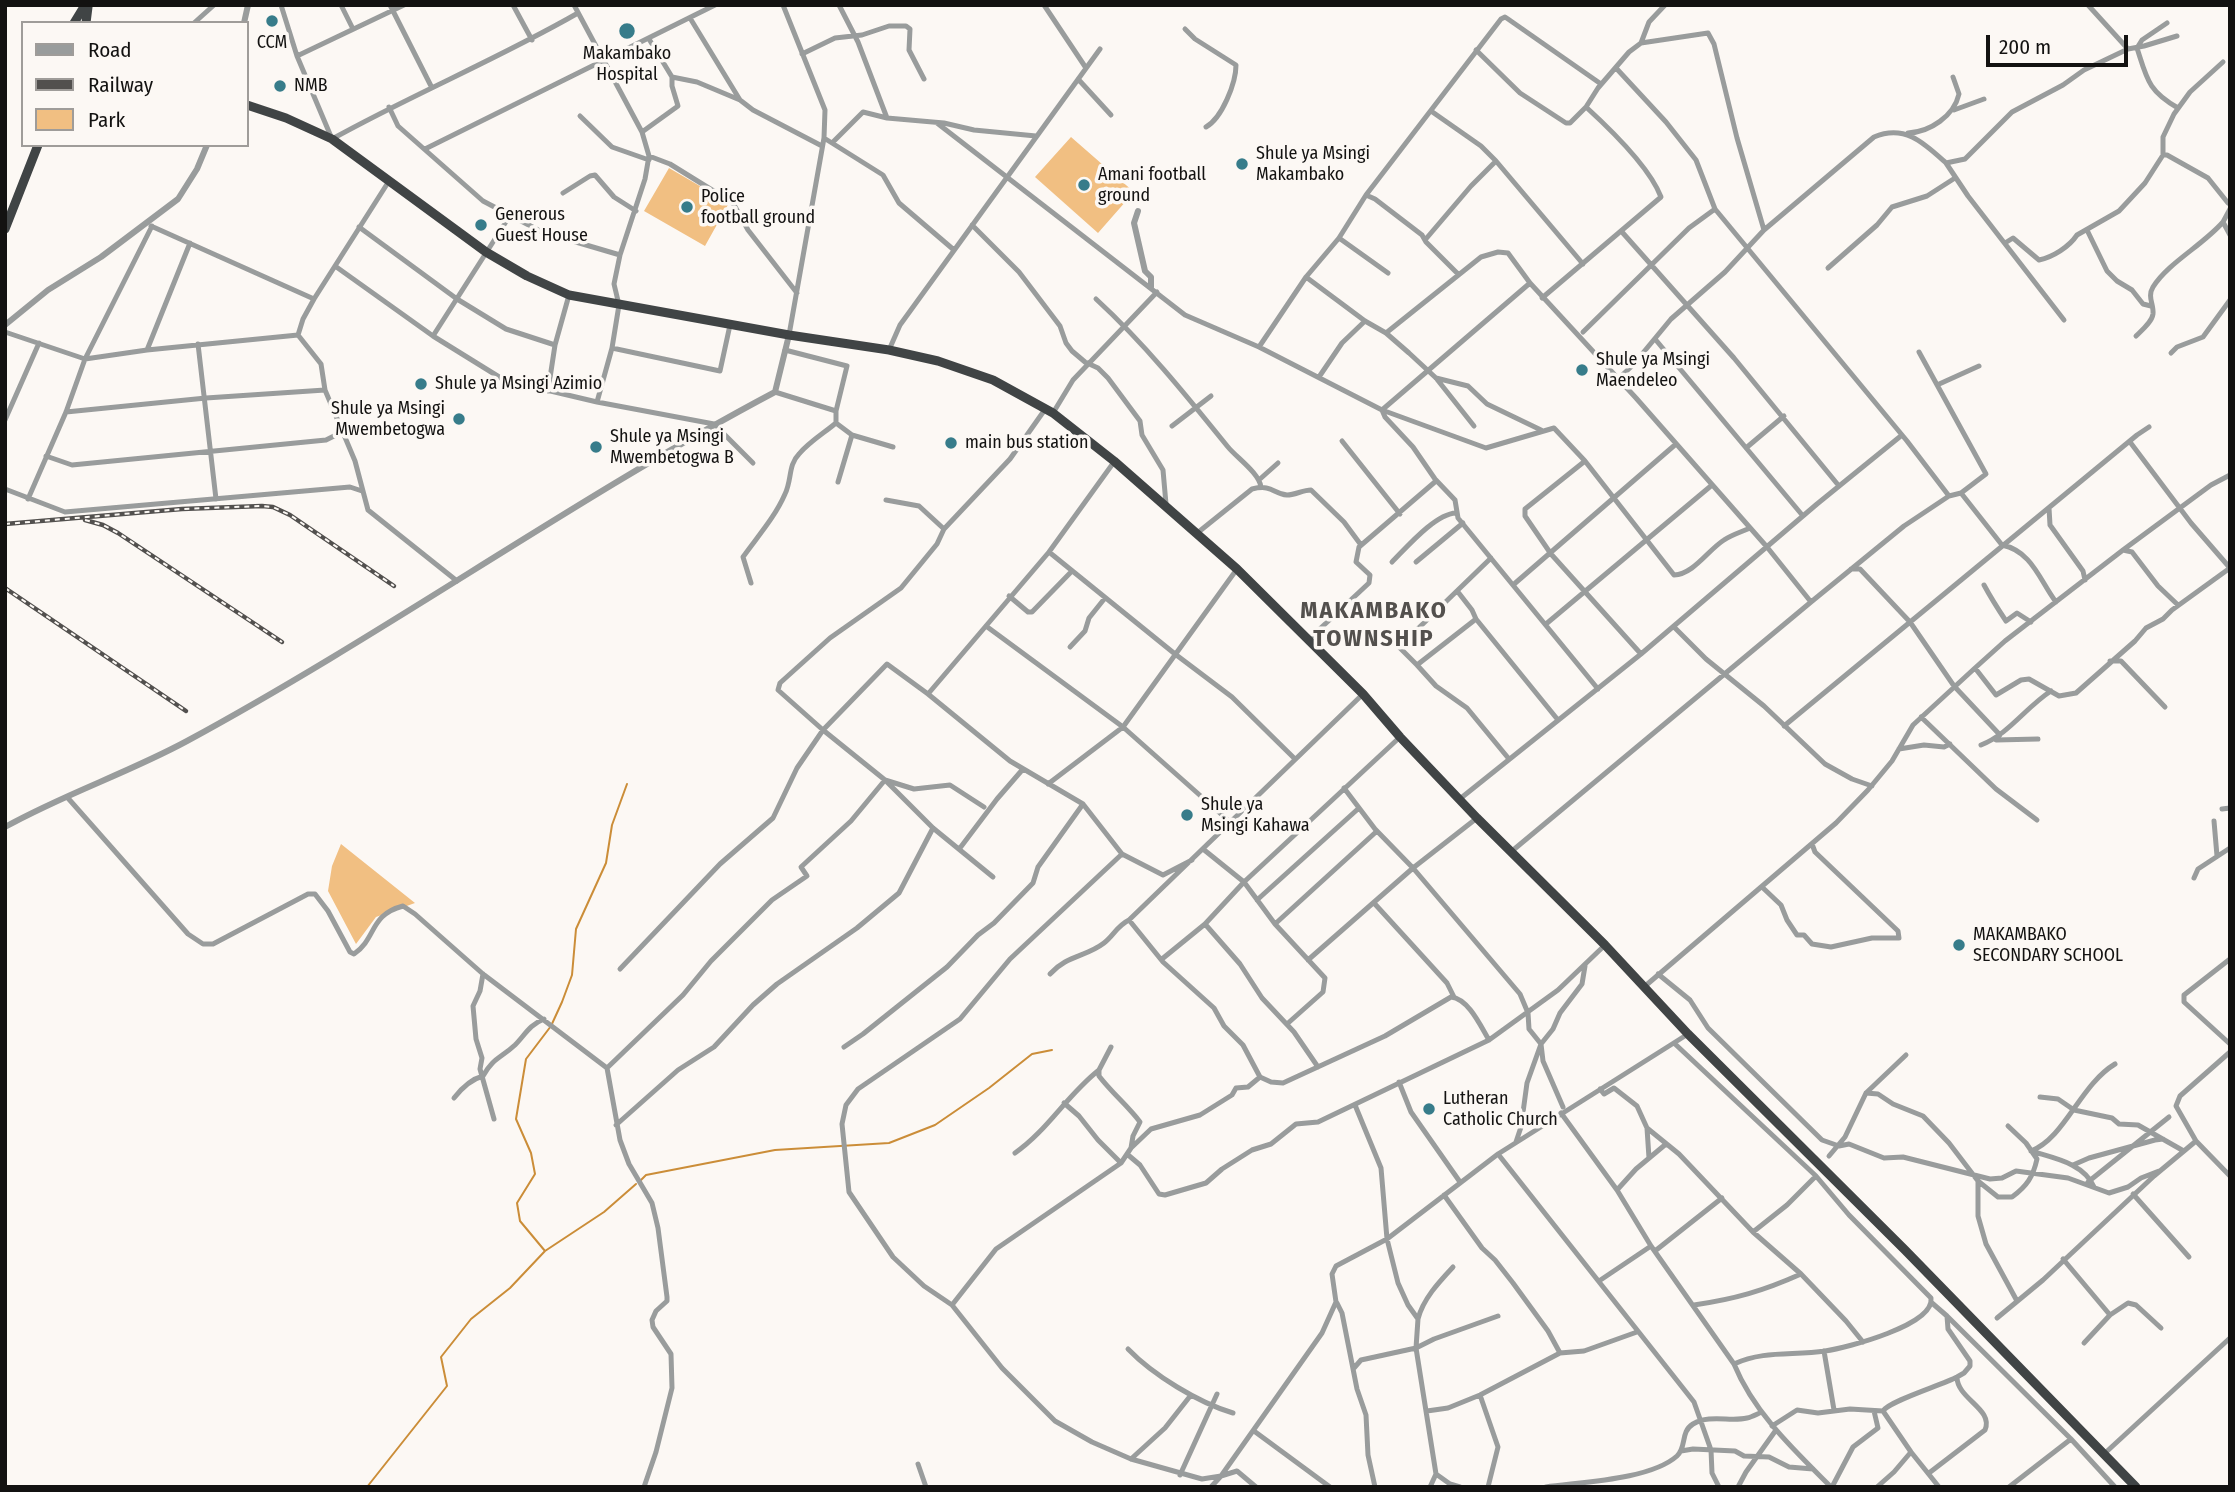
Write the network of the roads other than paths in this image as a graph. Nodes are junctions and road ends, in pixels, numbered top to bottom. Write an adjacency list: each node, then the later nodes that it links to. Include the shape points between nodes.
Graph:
1 (87, 5): 18 (highway)
2 (214, 5): 17 (street)
3 (281, 5): 32 (street)
4 (341, 5): 20 (street)
5 (404, 5): 14 (street)
6 (513, 5): 25 (street)
7 (574, 5): 15 (street)
8 (715, 5): 16 (street)
9 (783, 5): 31 (street)
10 (839, 5): 22 (street)
11 (1044, 5): 35 (street)
12 (1665, 5): 26 (street, via 1649,22)
13 (2088, 5): 27 (street)
14 (391, 8): 20 (street); 42 (street)
15 (578, 13): 25 (street); 33 (street)
16 (691, 18): 24 (street); 44 (street)
17 (202, 20)
18 (75, 21)
19 (2167, 23): 28 (street, via 2141,40)
20 (353, 29): 32 (street)
21 (1185, 29): 55 (street, via 1236,65 1224,106)
22 (854, 36): 31 (street, via 835,38); 39 (street, via 889,26 909,27 909,50); 53 (street)
23 (2177, 36): 28 (street)
24 (649, 39): 33 (street); 37 (street)
25 (532, 40): 42 (street)
26 (1641, 43): 36 (street); 85 (street, via 1708,33 1711,37)
27 (2129, 48): 28 (street); 69 (street, via 2012,112 1965,159)
28 (2137, 48): 48 (street, via 2151,86)
29 (1100, 49): 35 (street)
30 (1476, 50): 41 (street, via 1505,17); 47 (street, via 1520,93 1566,123); 49 (street)
31 (802, 54): 59 (street, via 825,110)
32 (297, 56): 60 (street)
33 (604, 62): 56 (street); 65 (street)
34 (2223, 62): 48 (street)
35 (1086, 68): 40 (street)
36 (1616, 68): 41 (street); 76 (street, via 1696,160)
37 (672, 77): 44 (street); 56 (street, via 678,106)
38 (1953, 77): 50 (street, via 1959,94)
39 (924, 79)
40 (1078, 79): 51 (street); 58 (street)
41 (1601, 84): 47 (street)
42 (431, 86): 46 (street)
43 (1984, 99): 50 (street)
44 (740, 100): 62 (street)
45 (248, 105): 60 (highway)
46 (389, 107): 60 (street); 65 (street, via 398,126)
47 (1586, 107): 87 (street, via 1611,131 1661,197)
48 (2178, 108): 66 (street, via 2163,137)
49 (1431, 111): 68 (street); 74 (street)
50 (1952, 112): 57 (street, via 1922,132)
51 (1111, 115)
52 (580, 116): 67 (street, via 612,147)
53 (887, 118): 54 (street); 61 (street, via 860,114)
54 (937, 123): 58 (street); 70 (street)
55 (1206, 127)
56 (642, 132): 67 (street)
57 (1908, 133): 69 (street); 85 (street, via 1874,138)
58 (1036, 136): 70 (street)
59 (824, 138): 61 (street); 62 (street)
60 (332, 139): 72 (highway)
61 (833, 142): 94 (street, via 883,175 899,203)
62 (822, 146): 107 (street)
63 (37, 147): 84 (highway)
64 (206, 147): 81 (street, via 178,200)
65 (425, 149): 79 (street, via 483,201)
66 (2163, 155): 75 (street, via 2208,178); 86 (street, via 2125,206)
67 (649, 158): 77 (street); 107 (street, via 670,164 733,203)
68 (1496, 161): 90 (street); 97 (street)
69 (1947, 163): 71 (street)
70 (1008, 176): 82 (street); 105 (street)
71 (1955, 178): 92 (street); 100 (street, via 1927,196 1892,207)
72 (390, 180): 83 (street); 95 (highway)
73 (563, 193): 77 (street, via 595,175 614,197)
74 (1366, 195): 89 (street); 90 (street)
75 (2229, 206): 80 (street)
76 (1715, 209): 93 (street); 98 (street)
77 (635, 211): 96 (street)
78 (1138, 211): 105 (street, via 1134,223)
79 (509, 217): 95 (street); 96 (street, via 542,232)
80 (2223, 222): 88 (street); 116 (street, via 2162,276 2150,293)
81 (149, 225): 91 (street); 120 (street, via 48,290); 140 (street)
82 (972, 225): 94 (street); 141 (street, via 1019,272 1060,326 1066,343)
83 (359, 227): 99 (street); 111 (street)
84 (5, 229)
85 (1765, 230): 93 (street)
86 (2087, 230): 92 (street, via 2050,258 2039,260 2013,238); 116 (street, via 2108,271)
87 (1622, 232): 97 (street); 98 (street)
88 (2230, 235)
89 (1339, 238): 101 (street); 103 (street)
90 (1425, 240): 102 (street)
91 (190, 243): 110 (street); 135 (street)
92 (2005, 243): 117 (street)
93 (1747, 248): 114 (street); 169 (street)
94 (954, 250): 137 (street, via 901,325)
95 (485, 252): 108 (highway); 111 (street)
96 (620, 255): 115 (street, via 614,284)
97 (1583, 264): 109 (street)
98 (1651, 264): 114 (street); 123 (street)
99 (334, 266): 110 (street); 126 (street)
100 (1828, 268)
101 (1388, 273)
102 (1458, 274): 104 (street, via 1481,257 1508,253); 124 (street)
103 (1306, 277): 118 (street); 133 (street)
104 (1530, 283): 109 (street); 143 (street)
105 (1150, 287): 106 (street)
106 (1157, 292): 121 (street); 133 (street, via 1185,315)
107 (797, 293): 127 (street)
108 (569, 295): 115 (highway); 132 (street)
109 (1542, 298): 146 (street)
110 (314, 299): 125 (street)
111 (457, 299): 126 (street); 132 (street, via 506,328)
112 (1096, 299): 121 (street)
113 (2230, 300): 139 (street, via 2203,337)
114 (1688, 304): 129 (street); 159 (street)
115 (619, 305): 119 (highway); 134 (street)
116 (2151, 306): 128 (street, via 2152,316)
117 (2064, 320)
118 (1365, 321): 124 (street); 144 (street, via 1342,343)
119 (730, 324): 127 (highway); 134 (street, via 720,371)
120 (5, 325)
121 (1124, 327): 141 (street); 154 (street)
122 (5, 331): 130 (street)
123 (1583, 332)
124 (1386, 333): 143 (street)
125 (298, 335): 131 (street); 148 (street, via 321,364)
126 (433, 335): 149 (street, via 504,380)
127 (789, 335): 136 (street); 137 (highway)
128 (2136, 336)
129 (1655, 339): 146 (street); 174 (street)
130 (39, 343): 140 (street); 160 (street)
131 (198, 344): 135 (street); 152 (street)
132 (555, 345): 149 (street)
133 (1259, 346): 144 (street)
134 (612, 348): 153 (street)
135 (147, 350): 140 (street)
136 (785, 350): 150 (street); 156 (street, via 847,366)
137 (889, 350): 157 (highway, via 993,380)
138 (1919, 352): 147 (street)
139 (2171, 353)
140 (85, 359): 158 (street)
141 (1087, 363): 157 (street); 196 (street, via 1108,378 1140,421 1142,435 1163,470)
142 (1979, 366): 147 (street)
143 (1426, 371): 145 (street); 155 (street)
144 (1319, 377): 155 (street)
145 (1436, 378): 164 (street); 166 (street, via 1468,386 1487,404)
146 (1618, 379): 172 (street)
147 (1937, 385): 190 (street, via 1986,474)
148 (325, 390): 152 (street); 167 (street)
149 (548, 391): 153 (street)
150 (775, 392): 156 (street); 162 (street)
151 (1211, 396): 154 (street)
152 (206, 398): 158 (street); 175 (street)
153 (597, 402): 162 (street)
154 (1196, 407): 163 (street); 182 (street)
155 (1382, 410): 166 (street, via 1486,448); 183 (street)
156 (836, 411): 161 (street)
157 (1049, 411): 177 (highway); 204 (street)
158 (66, 412): 176 (street)
159 (1784, 416): 174 (street); 187 (street)
160 (5, 420)
161 (836, 423): 168 (street); 223 (street, via 798,455 773,519 743,557)
162 (714, 424): 179 (street); 222 (street)
163 (1172, 426)
164 (1474, 426)
165 (2149, 427): 171 (street)
166 (1544, 430): 178 (street, via 1554,428)
167 (342, 432): 175 (street, via 326,440); 189 (street)
168 (852, 435): 173 (street); 184 (street)
169 (1902, 435): 187 (street); 191 (street)
170 (1342, 441): 200 (street)
171 (2130, 442): 197 (street); 198 (street)
172 (1676, 444): 185 (street); 194 (street)
173 (893, 447)
174 (1746, 448): 201 (street)
175 (211, 451): 176 (street, via 72,465); 193 (street)
176 (46, 456): 192 (street)
177 (1114, 461): 196 (highway); 211 (street)
178 (1585, 461): 194 (street); 212 (street, via 1524,511)
179 (753, 463)
180 (1279, 463): 182 (street)
181 (2230, 475): 198 (street)
182 (1260, 479): 186 (street)
183 (1436, 481): 199 (street, via 1455,500); 200 (street)
184 (838, 482)
185 (1712, 485): 203 (street); 206 (street)
186 (1261, 486): 205 (street, via 1251,489); 207 (street, via 1288,495 1311,490)
187 (1839, 486): 201 (street)
188 (5, 489): 192 (street)
189 (362, 491): 193 (street, via 350,487); 222 (street, via 368,510)
190 (1961, 493): 191 (street); 208 (street)
191 (1950, 495): 219 (street)
192 (28, 499): 193 (street, via 65,512)
193 (216, 499)
194 (1613, 499): 206 (street); 212 (street)
195 (886, 500): 204 (street, via 919,506)
196 (1166, 507): 205 (highway)
197 (2049, 508): 208 (street); 221 (street, via 2050,525 2084,571)
198 (2180, 509): 210 (street); 214 (street)
199 (1456, 513): 202 (street); 215 (street, via 1431,525)
200 (1400, 514): 207 (street)
201 (1803, 516): 209 (street)
202 (1463, 523): 213 (street); 216 (street)
203 (1750, 528): 206 (street, via 1724,539 1676,576); 209 (street)
204 (944, 529): 257 (street, via 901,588 830,638 778,685 779,692)
205 (1196, 534): 218 (highway)
206 (1646, 541): 227 (street)
207 (1361, 545): 239 (street, via 1356,562 1370,575 1369,583)
208 (2001, 545): 231 (street, via 2011,547 2034,568); 234 (street)
209 (1767, 547): 230 (street); 238 (street)
210 (2123, 550): 221 (street); 232 (street, via 2132,552)
211 (1049, 552): 220 (street); 228 (street)
212 (1551, 554): 224 (street); 227 (street)
213 (1491, 558): 224 (street); 226 (street)
214 (2227, 558): 217 (street)
215 (1392, 562)
216 (1416, 562)
217 (2230, 568): 232 (street)
218 (1237, 569): 239 (highway); 241 (street)
219 (1851, 569): 230 (street); 234 (street, via 1860,569)
220 (1072, 571): 228 (street, via 1032,612); 229 (street)
221 (2085, 580): 231 (street)
222 (457, 581): 272 (street, via 185,742)
223 (751, 583)
224 (1513, 585): 236 (street)
225 (1984, 585): 235 (street, via 2006,621 2017,613)
226 (1458, 592): 233 (street); 244 (street, via 1399,647)
227 (1585, 592): 236 (street); 242 (street)
228 (1009, 596): 237 (street)
229 (1105, 598): 240 (street); 241 (street)
230 (1811, 602): 246 (street)
231 (2056, 602): 235 (street)
232 (2178, 605): 243 (street)
233 (1476, 619): 244 (street); 254 (street)
234 (1910, 622): 247 (street); 255 (street)
235 (2031, 622): 245 (street)
236 (1546, 624): 248 (street)
237 (986, 626): 250 (street); 256 (street)
238 (1674, 627): 242 (street); 246 (street)
239 (1308, 640): 251 (highway)
240 (1070, 647)
241 (1175, 654): 256 (street); 265 (street, via 1232,697)
242 (1641, 654): 248 (street)
243 (2110, 661): 249 (street, via 2076,693 2059,696); 252 (street, via 2130,667)
244 (1417, 665): 266 (street, via 1446,695 1467,708)
245 (1975, 668): 247 (street); 249 (street, via 1996,695 2029,679)
246 (1727, 675): 255 (street); 290 (street)
247 (1954, 687): 253 (street); 258 (street)
248 (1598, 689): 254 (street)
249 (2051, 691): 258 (street)
250 (928, 694): 257 (street, via 887,664); 267 (street)
251 (1363, 694): 259 (highway); 265 (street)
252 (2165, 707)
253 (1921, 717): 262 (street); 264 (street)
254 (1558, 720): 266 (street)
255 (1784, 726): 270 (street, via 1825,764)
256 (1123, 727): 269 (street); 282 (street)
257 (823, 730): 268 (street); 309 (street, via 797,768 773,818 720,864)
258 (2000, 736): 261 (street)
259 (1400, 737): 271 (street); 273 (highway)
260 (2038, 739): 261 (street)
261 (1993, 740): 263 (street)
262 (1950, 744): 264 (street); 280 (street, via 1996,789)
263 (1981, 745)
264 (1899, 749): 270 (street)
265 (1296, 759): 282 (street)
266 (1510, 759): 273 (street)
267 (1023, 769): 269 (street); 287 (street)
268 (885, 780): 275 (street, via 914,789 950,785); 284 (street); 329 (street, via 851,821 800,867 807,876 772,900)
269 (1048, 784): 274 (street)
270 (1872, 786): 286 (street)
271 (1344, 788): 276 (street); 297 (street)
272 (67, 797): 283 (street); 310 (street, via 188,934 203,944 213,944 307,894 315,894 349,953 360,950 385,912 403,906)
273 (1461, 798): 279 (highway)
274 (1083, 804): 291 (street); 323 (street, via 1038,867 1033,883 994,923 947,967)
275 (984, 807)
276 (1359, 808): 285 (street); 299 (street)
277 (2230, 808): 278 (street)
278 (2222, 809)
279 (1477, 818): 290 (highway); 294 (street)
280 (2037, 820)
281 (2214, 821): 292 (street)
282 (1230, 822): 289 (street)
283 (5, 827)
284 (933, 828): 287 (street); 344 (street, via 899,893 858,929 777,984 714,1047 678,1070)
285 (1377, 831): 294 (street); 303 (street)
286 (1812, 845): 298 (street); 298 (street, via 1898,931 1899,938 1872,938 1831,947 1812,944 1804,935 1797,935 1781,905)
287 (960, 848): 295 (street)
288 (2230, 848): 292 (street)
289 (1203, 849): 293 (street); 297 (street)
290 (1512, 851): 304 (highway)
291 (1122, 854): 293 (street, via 1163,875); 388 (street, via 1010,959 960,1019 864,1083 846,1105 842,1124 849,1192 893,1257)
292 (2217, 856): 296 (street, via 2198,869)
293 (1192, 860): 301 (street)
294 (1413, 868): 300 (street); 315 (street, via 1520,994)
295 (993, 877)
296 (2194, 878)
297 (1244, 882): 299 (street); 302 (street)
298 (1762, 887): 312 (street)
299 (1257, 900): 303 (street)
300 (1374, 903): 307 (street); 314 (street, via 1447,982)
301 (1129, 920): 306 (street); 311 (street, via 1105,942 1068,958)
302 (1205, 924): 306 (street); 317 (street)
303 (1275, 924): 307 (street)
304 (1605, 945): 308 (street); 313 (highway)
305 (2230, 958): 322 (street, via 2184,995 2184,1002)
306 (1162, 959): 332 (street, via 1214,1008 1243,1045)
307 (1308, 960): 317 (street, via 1325,978 1323,992)
308 (1585, 965): 315 (street); 321 (street, via 1582,984)
309 (620, 969)
310 (484, 974): 316 (street); 331 (street, via 473,1006)
311 (1050, 974)
312 (1658, 974): 313 (street); 352 (street, via 1690,1000 1708,1028 1822,1140)
313 (1644, 986): 318 (highway)
314 (1454, 997): 319 (street); 328 (street)
315 (1528, 1013): 319 (street); 321 (street, via 1529,1029)
316 (544, 1019): 329 (street); 331 (street, via 491,1063)
317 (1287, 1024): 328 (street)
318 (1688, 1034): 320 (street); 378 (highway)
319 (1489, 1040): 333 (street)
320 (1674, 1043): 334 (street); 366 (street)
321 (1541, 1044): 340 (street); 350 (street, via 1527,1083)
322 (2230, 1044)
323 (844, 1046)
324 (1111, 1048): 330 (street)
325 (2230, 1052): 349 (street, via 2180,1096 2176,1106)
326 (1906, 1055): 335 (street)
327 (2115, 1064): 341 (street, via 2095,1080)
328 (1318, 1067): 332 (street, via 1283,1083)
329 (607, 1068): 344 (street)
330 (1099, 1070): 338 (street); 355 (street, via 1140,1122)
331 (483, 1076): 337 (street); 343 (street)
332 (1260, 1077): 355 (street, via 1248,1087 1236,1088 1200,1115 1151,1129)
333 (1399, 1082): 339 (street); 369 (street, via 1411,1112)
334 (1600, 1089): 340 (street); 346 (street, via 1604,1094 1614,1088 1637,1106)
335 (1866, 1093): 352 (street); 364 (street, via 1878,1094 1923,1116)
336 (2040, 1097): 341 (street, via 2065,1102)
337 (454, 1098)
338 (1064, 1103): 357 (street, via 1045,1128); 361 (street)
339 (1355, 1104): 355 (street, via 1318,1122 1296,1124 1206,1183 1165,1195 1159,1194); 376 (street, via 1381,1168)
340 (1562, 1110): 350 (street); 371 (street)
341 (2074, 1110): 347 (street, via 2138,1125); 356 (street)
342 (2169, 1116): 347 (street)
343 (495, 1119)
344 (616, 1125): 434 (street, via 629,1164 652,1203 667,1297 652,1320 671,1354 672,1388)
345 (2008, 1126): 356 (street)
346 (1647, 1128): 351 (street); 360 (street)
347 (2148, 1132): 348 (street); 353 (street)
348 (2163, 1139): 353 (street); 354 (street)
349 (2196, 1141): 354 (street); 367 (street)
350 (1516, 1142): 358 (street)
351 (1666, 1144): 360 (street); 374 (street)
352 (1839, 1146): 359 (street); 364 (street, via 1849,1144 1884,1158 1903,1157)
353 (2129, 1148): 362 (street); 370 (street)
354 (2182, 1150): 363 (street)
355 (1129, 1151): 361 (street)
356 (2031, 1151): 362 (street); 365 (street, via 2037,1159)
357 (1015, 1153)
358 (1498, 1154): 369 (street); 384 (street)
359 (1829, 1156)
360 (1649, 1158): 371 (street)
361 (1121, 1163): 388 (street, via 996,1249)
362 (2073, 1165): 370 (street)
363 (2159, 1171): 370 (street, via 2116,1192); 373 (street)
364 (1974, 1174): 365 (street, via 1990,1179 2016,1171); 368 (street)
365 (2034, 1174): 368 (street, via 2012,1197 1998,1197); 370 (street)
366 (1816, 1176): 375 (street); 381 (street)
367 (2230, 1176)
368 (1978, 1181): 385 (street, via 1978,1216 1986,1244)
369 (1460, 1182): 372 (street)
370 (2090, 1184)
371 (1616, 1190): 377 (street)
372 (1444, 1195): 376 (street); 403 (street)
373 (2133, 1195): 379 (street); 380 (street)
374 (1722, 1198): 375 (street); 377 (street)
375 (1753, 1232): 383 (street)
376 (1387, 1239): 386 (street, via 1336,1266 1332,1273); 394 (street, via 1398,1283)
377 (1653, 1249): 384 (street); 389 (street)
378 (1905, 1250): 381 (street); 424 (highway)
379 (2189, 1256)
380 (2063, 1259): 385 (street); 390 (street)
381 (1896, 1261): 387 (street)
382 (1453, 1267): 394 (street, via 1429,1295)
383 (1801, 1275): 389 (street, via 1761,1292); 398 (street)
384 (1599, 1281): 396 (street)
385 (2017, 1301): 393 (street)
386 (1336, 1302): 405 (street); 419 (street, via 1322,1333)
387 (1932, 1303): 392 (street); 398 (street, via 1922,1316)
388 (952, 1305): 426 (street, via 1002,1368 1055,1421)
389 (1694, 1305): 404 (street)
390 (2110, 1315): 395 (street, via 2128,1303 2136,1305); 399 (street)
391 (1498, 1316): 400 (street)
392 (1947, 1316): 406 (street, via 1948,1329 1970,1361 1968,1370); 420 (street)
393 (1997, 1318)
394 (1418, 1319): 400 (street)
395 (2161, 1328)
396 (1637, 1332): 403 (street, via 1584,1351); 417 (street, via 1694,1402)
397 (2230, 1338): 424 (street)
398 (1863, 1342): 402 (street)
399 (2084, 1343)
400 (1416, 1348): 405 (street, via 1361,1360); 411 (street)
401 (1128, 1349): 408 (street)
402 (1824, 1351): 404 (street, via 1759,1356); 412 (street)
403 (1560, 1353): 409 (street)
404 (1734, 1364): 415 (street)
405 (1354, 1368): 439 (street, via 1366,1415)
406 (1957, 1377): 414 (street, via 1887,1405); 429 (street, via 1961,1392 1986,1416 1987,1426)
407 (1217, 1394): 410 (street)
408 (1191, 1395): 410 (street); 426 (street, via 1178,1414)
409 (1480, 1395): 411 (street, via 1448,1408); 442 (street, via 1498,1447)
410 (1212, 1406): 416 (street); 431 (street)
411 (1427, 1410): 430 (street)
412 (1834, 1410): 413 (street); 418 (street, via 1797,1410)
413 (1874, 1411): 414 (street); 446 (street, via 1878,1428 1853,1447)
414 (1883, 1411): 423 (street)
415 (1762, 1412): 417 (street); 418 (street)
416 (1233, 1413)
417 (1699, 1422): 421 (street); 422 (street, via 1684,1434)
418 (1774, 1428): 425 (street); 428 (street)
419 (1254, 1431): 432 (street); 438 (street)
420 (2071, 1439): 449 (street); 450 (street)
421 (1711, 1450): 422 (street); 425 (street); 444 (street, via 1712,1473)
422 (1681, 1451): 443 (street, via 1659,1466 1627,1476)
423 (1911, 1452): 429 (street); 447 (street)
424 (2104, 1454): 451 (highway)
425 (1758, 1455): 428 (street, via 1789,1467); 445 (street)
426 (1131, 1459): 431 (street)
427 (918, 1464): 435 (street)
428 (1814, 1469): 446 (street)
429 (1929, 1473): 448 (street)
430 (1436, 1474): 433 (street); 441 (street)
431 (1180, 1475): 432 (street)
432 (1221, 1476): 436 (street); 437 (street, via 1237,1471)
433 (1431, 1484): 440 (street)
434 (644, 1487)
435 (926, 1487)
436 (1211, 1487)
437 (1256, 1487)
438 (1330, 1487)
439 (1375, 1487)
440 (1423, 1487)
441 (1460, 1487)
442 (1488, 1487)
443 (1546, 1487)
444 (1719, 1487)
445 (1738, 1487)
446 (1832, 1487)
447 (1877, 1487)
448 (1939, 1487)
449 (2009, 1487)
450 (2115, 1487)
451 (2136, 1487)

